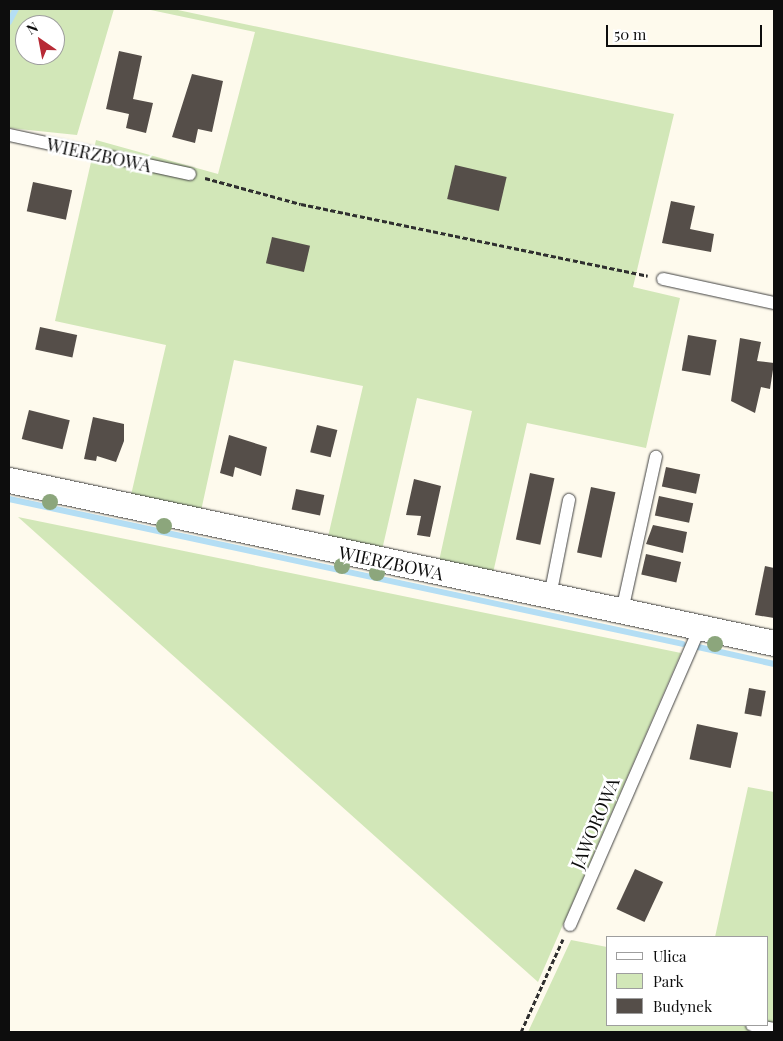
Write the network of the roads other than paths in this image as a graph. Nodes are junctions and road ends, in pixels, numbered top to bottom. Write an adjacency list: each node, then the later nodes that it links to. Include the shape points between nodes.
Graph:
1 (9, 136): 2 (lane, WIERZBOWA)
2 (190, 174)
3 (663, 279): 4 (lane)
4 (774, 303)
5 (656, 457): 9 (lane)
6 (9, 480): 8 (street, WIERZBOWA)
7 (569, 500): 8 (lane)
8 (550, 596): 9 (street, WIERZBOWA)
9 (622, 611): 10 (street, WIERZBOWA)
10 (700, 627): 11 (street, WIERZBOWA); 12 (lane, JAWOROWA)
11 (774, 643)
12 (570, 925)
13 (758, 1026): 14 (lane)
14 (774, 1029)

